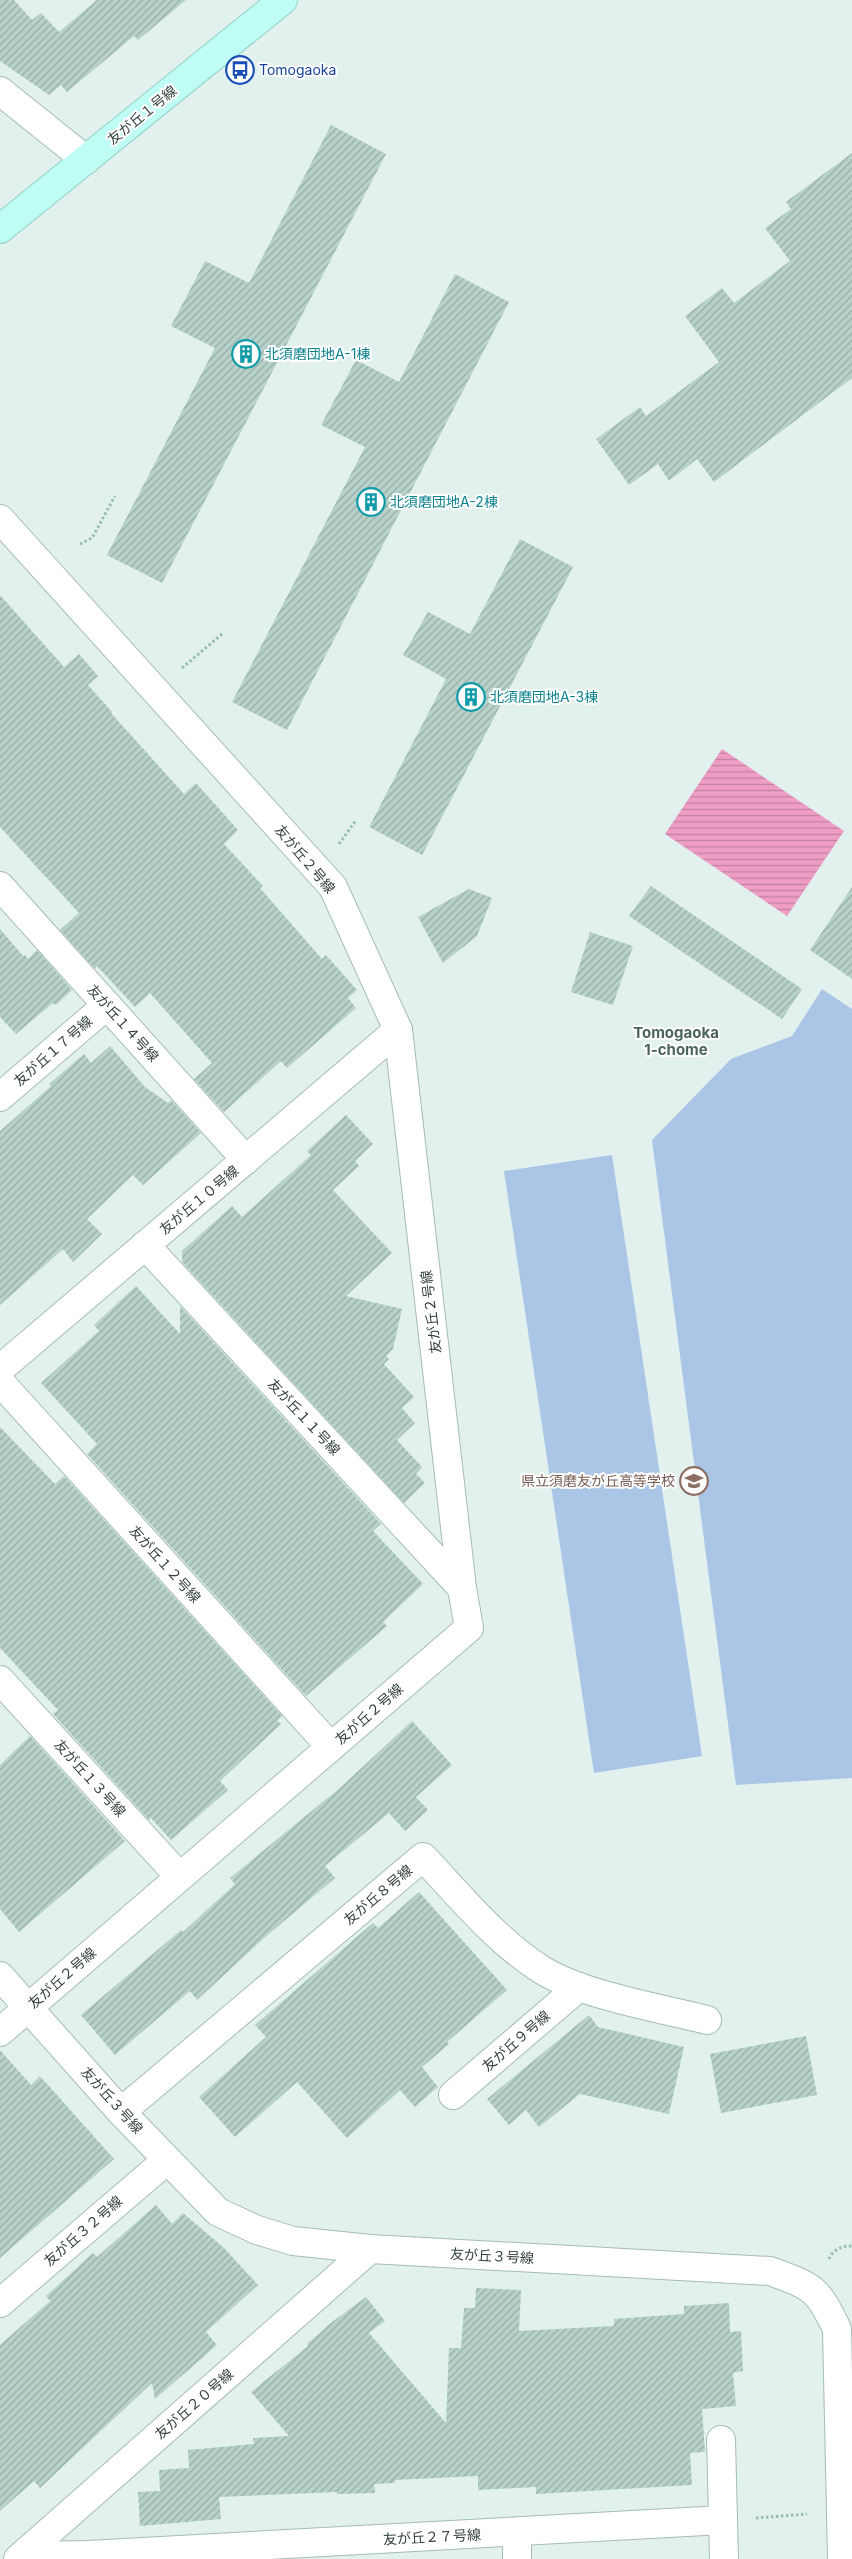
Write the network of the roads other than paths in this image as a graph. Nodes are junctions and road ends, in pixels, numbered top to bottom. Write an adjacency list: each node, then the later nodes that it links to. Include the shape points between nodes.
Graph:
1 (283, 0): 3 (street, 友が丘１号線)
2 (0, 92): 3 (street)
3 (86, 160): 4 (street, 友が丘１号線)
4 (0, 229)
5 (0, 520): 8 (street, 友が丘２号線, via 333,887)
6 (0, 886): 7 (street, 友が丘１４号線)
7 (107, 1005): 9 (street, 友が丘１７号線); 10 (street, 友が丘１４号線)
8 (398, 1030): 10 (street, 友が丘１０号線); 14 (street, 友が丘２号線)
9 (0, 1097)
10 (246, 1160): 11 (street, 友が丘１０号線)
11 (145, 1245): 12 (street, 友が丘１０号線); 14 (street, 友が丘１１号線)
12 (0, 1369)
13 (0, 1382): 16 (street, 友が丘１２号線)
14 (462, 1588): 16 (street, 友が丘２号線, via 469,1628)
15 (0, 1680): 17 (street, 友が丘１３号線)
16 (331, 1746): 17 (street, 友が丘２号線)
17 (179, 1876): 20 (street, 友が丘２号線)
18 (0, 1976): 20 (street, 友が丘３号線)
19 (579, 1987): 21 (street, 友が丘８号線); 23 (street, 友が丘９号線); 24 (street, 友が丘８号線, via 543,1971 506,1944 423,1858)
20 (29, 2007): 22 (street, 友が丘２号線); 24 (street, 友が丘３号線)
21 (707, 2020)
22 (0, 2032)
23 (453, 2095)
24 (121, 2112): 25 (street, 友が丘３号線)
25 (167, 2160): 26 (street, 友が丘３号線, via 218,2212 257,2230 293,2241); 27 (street, 友が丘３２号線)
26 (370, 2249): 32 (street, 友が丘２０号線); 35 (street, 友が丘３号線, via 770,2271 805,2284 823,2299 837,2329)
27 (0, 2303)
28 (721, 2440): 29 (street)
29 (723, 2520): 30 (street, 友が丘２７号線); 34 (street)
30 (517, 2546): 31 (street, 友が丘２７号線)
31 (305, 2551): 33 (street, 友が丘２７号線)
32 (20, 2557): 33 (street, 友が丘２７号線)
33 (88, 2557)
34 (724, 2559)
35 (842, 2559)

